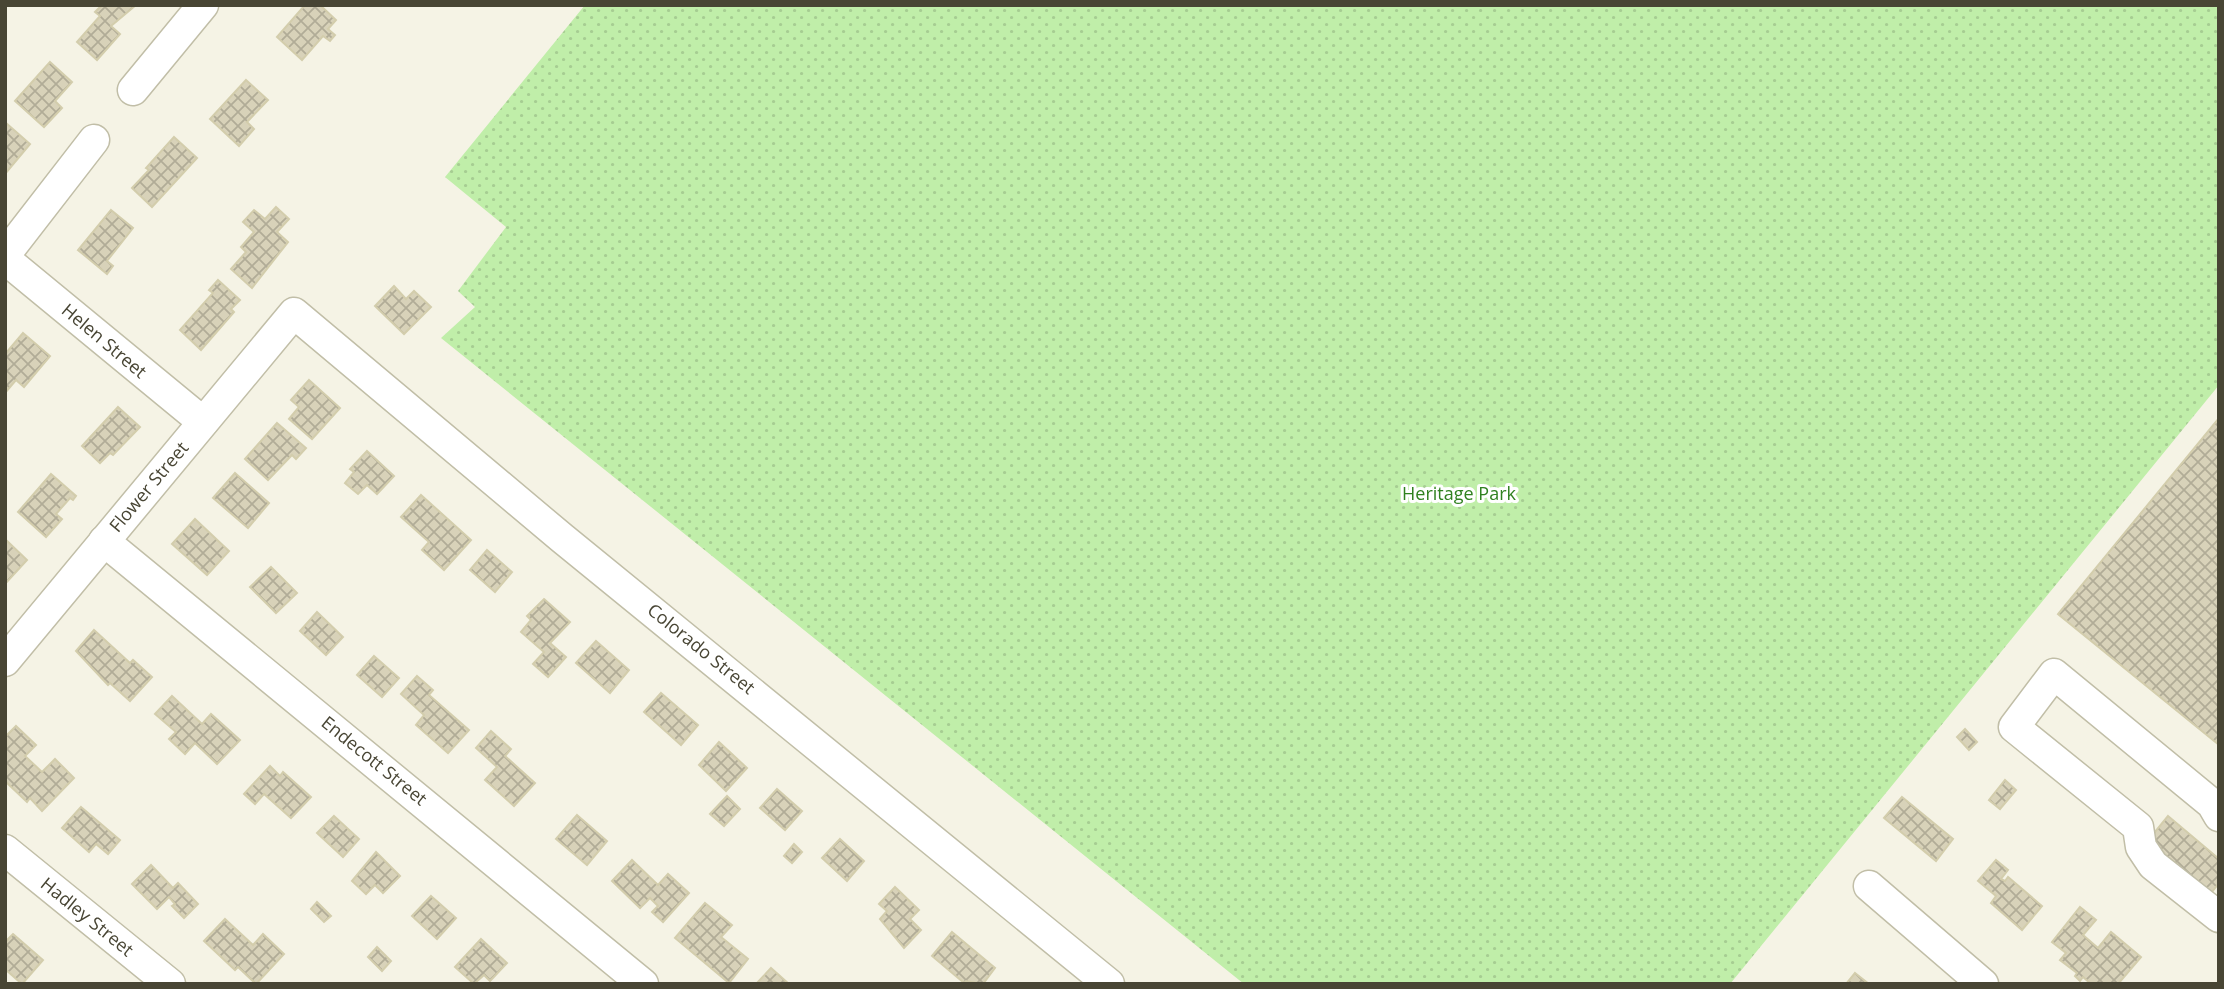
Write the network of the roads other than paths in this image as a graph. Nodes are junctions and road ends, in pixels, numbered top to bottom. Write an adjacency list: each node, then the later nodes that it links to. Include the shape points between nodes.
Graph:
1 (203, 5): 2 (street)
2 (133, 90)
3 (94, 140): 4 (street)
4 (5, 257): 6 (street, Helen Street)
5 (294, 313): 6 (street, Flower Street); 15 (street, Colorado Street)
6 (203, 422): 7 (street, Flower Street)
7 (104, 541): 8 (street, Flower Street); 14 (street, Endecott Street)
8 (5, 661)
9 (2219, 816): 12 (street, via 2212,804 2054,674 2014,727 2138,827 2141,847 2153,865)
10 (5, 850): 13 (street, Hadley Street)
11 (1869, 886): 16 (street)
12 (2219, 917)
13 (170, 984)
14 (643, 984)
15 (1109, 984)
16 (1983, 984)

